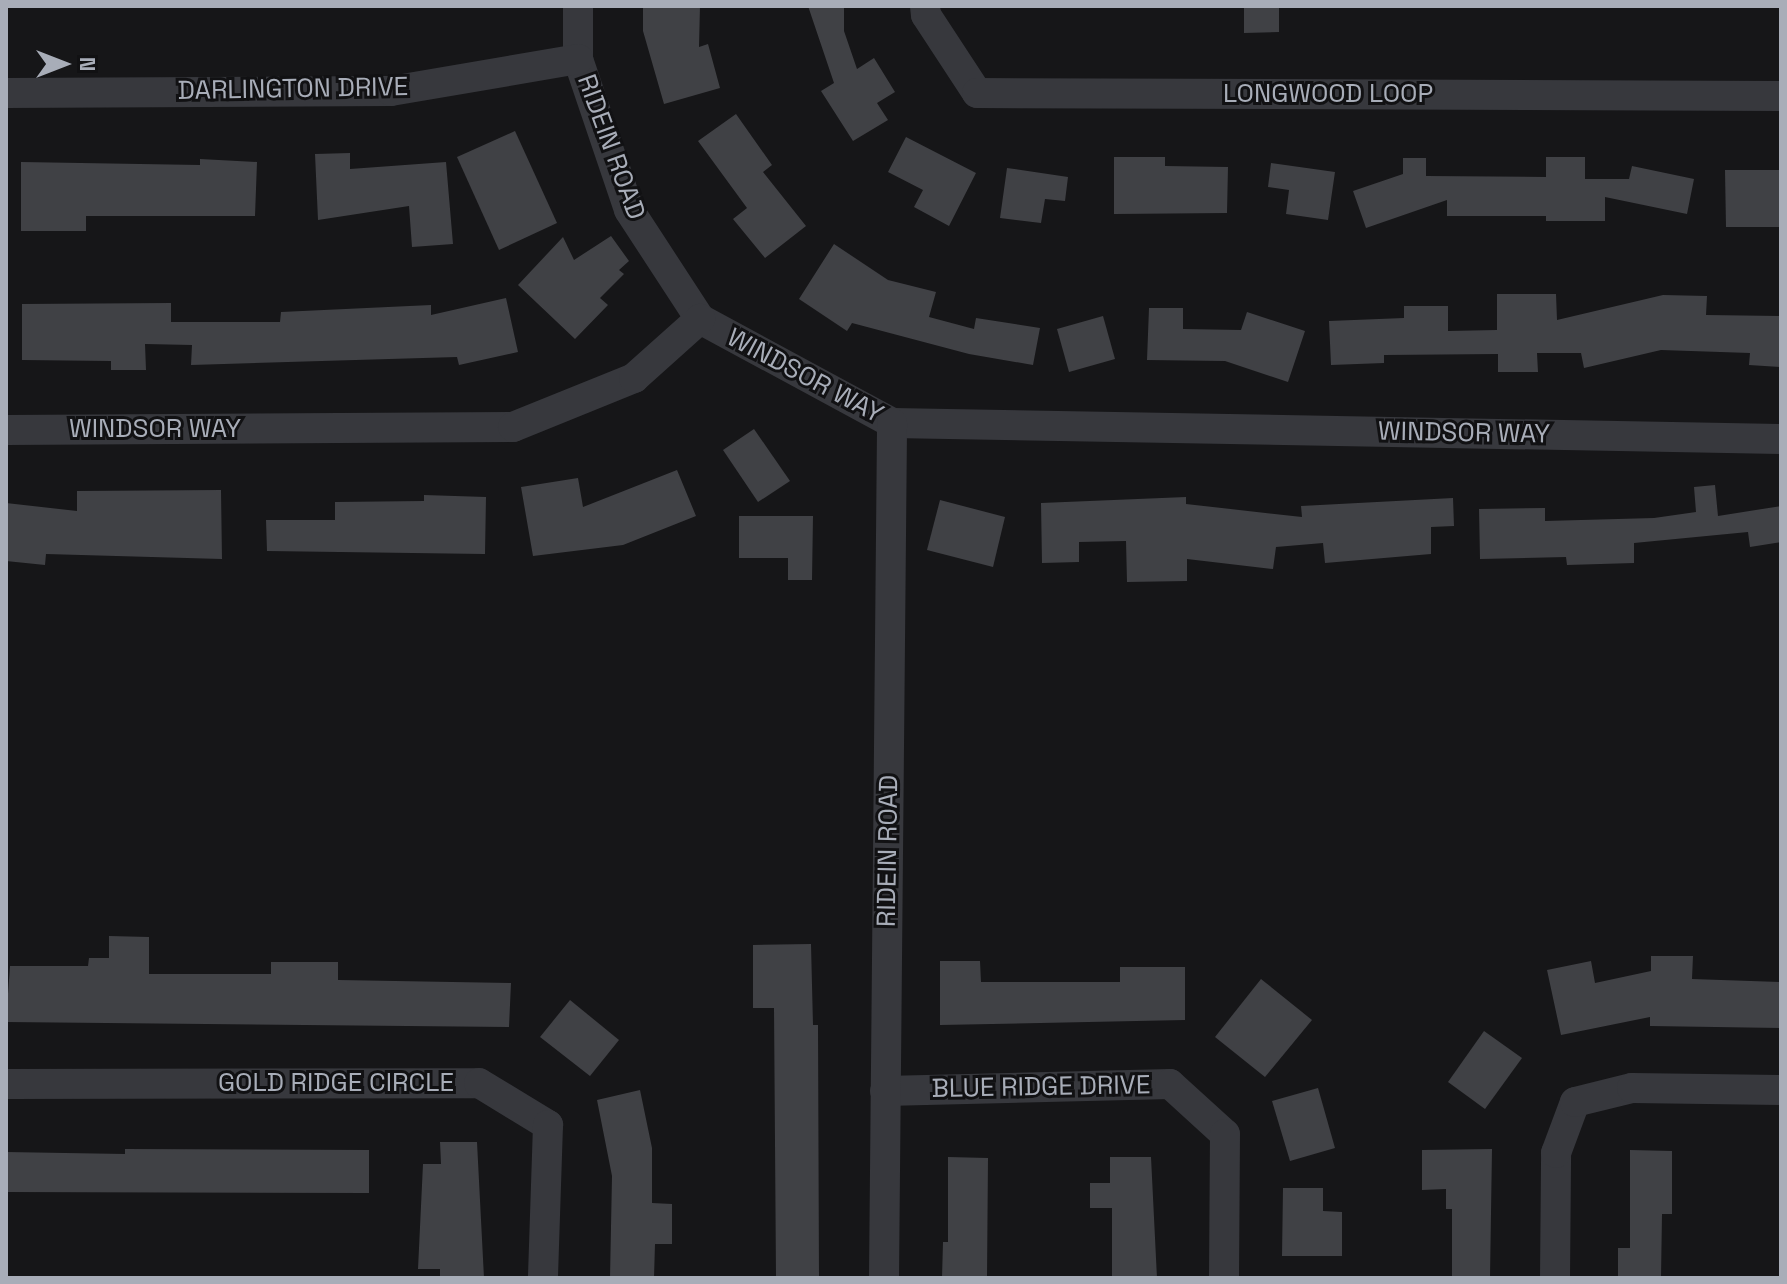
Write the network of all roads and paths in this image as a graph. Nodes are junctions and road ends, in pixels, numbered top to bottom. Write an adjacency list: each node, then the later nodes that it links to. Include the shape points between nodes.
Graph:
1 (578, 6): 3 (street, RIDEIN ROAD)
2 (925, 6): 5 (street, LONGWOOD LOOP, via 977,93)
3 (578, 59): 4 (street, DARLINGTON DRIVE, via 391,91); 6 (street, RIDEIN ROAD, via 629,210)
4 (6, 93)
5 (1781, 96)
6 (700, 319): 7 (street, WINDSOR WAY); 8 (street, WINDSOR WAY, via 634,378 513,427)
7 (892, 423): 9 (street, WINDSOR WAY); 12 (street, RIDEIN ROAD)
8 (6, 430)
9 (1781, 439)
10 (6, 1084): 13 (street, GOLD RIDGE CIRCLE, via 479,1083 548,1125)
11 (1781, 1090): 16 (street, via 1632,1088 1575,1102 1556,1153)
12 (885, 1091): 14 (street, RIDEIN ROAD); 15 (street, BLUE RIDGE DRIVE, via 1170,1084 1225,1134)
13 (543, 1278)
14 (884, 1278)
15 (1224, 1278)
16 (1555, 1278)

